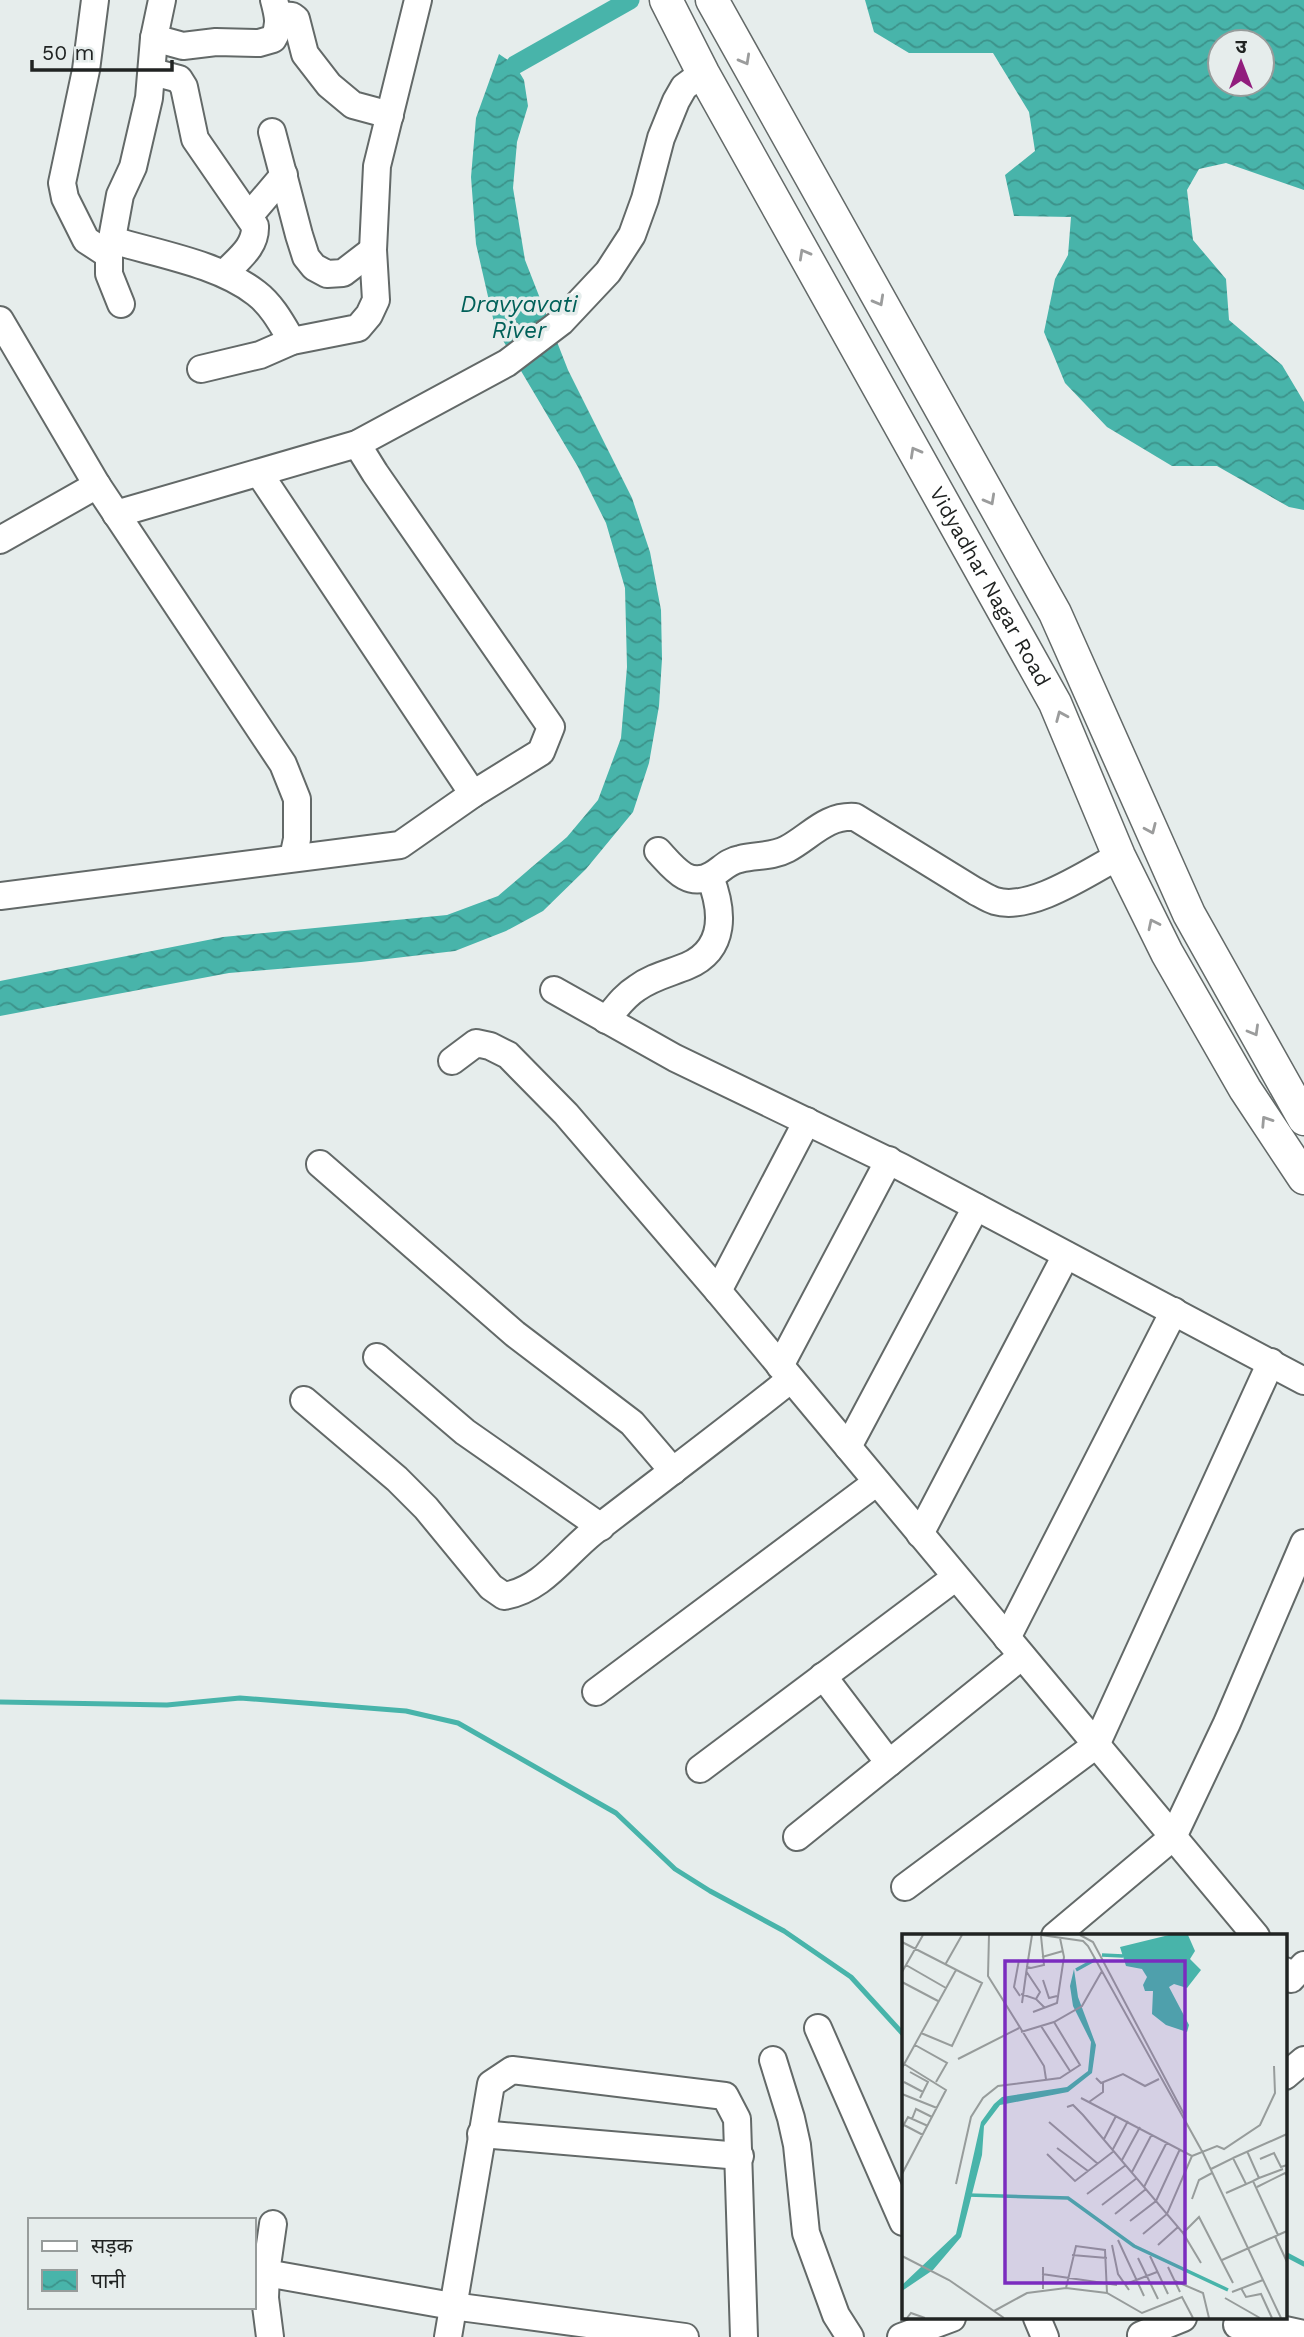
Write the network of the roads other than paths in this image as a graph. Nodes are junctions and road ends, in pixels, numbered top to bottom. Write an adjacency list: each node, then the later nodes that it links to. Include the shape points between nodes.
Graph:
1 (95, 0): 14 (street, via 86,70 62,183 86,240)
2 (162, 0): 7 (street)
3 (418, 0): 10 (street)
4 (712, 0): 35 (main road, one-way to 35, via 1055,613 1189,914)
5 (670, 6): 9 (main road, Vidyadhar Nagar Road)
6 (276, 7): 7 (street, via 278,30 273,39 259,43 183,46); 10 (street, via 296,19 305,54 328,85 353,105)
7 (154, 38): 8 (street)
8 (153, 72): 13 (street, via 179,79 195,139); 14 (street, via 133,167 120,195)
9 (703, 73): 21 (street, via 676,100 632,235 608,272 561,322 507,363); 28 (main road, Vidyadhar Nagar Road, one-way to 9, via 1055,703)
10 (390, 116): 15 (street, via 377,166)
11 (272, 132): 12 (street)
12 (284, 175): 13 (street); 15 (street, via 306,257 314,267 327,274 343,273)
13 (250, 215): 16 (street, via 255,226 251,244)
14 (111, 248): 16 (street); 17 (street, via 109,274)
15 (373, 250): 19 (street, via 376,300 358,328)
16 (225, 273): 19 (street, via 257,293)
17 (121, 304)
18 (0, 320): 23 (street)
19 (292, 341): 20 (street, via 260,355)
20 (201, 369)
21 (358, 444): 22 (street); 26 (street, via 551,727 541,752)
22 (259, 473): 24 (street); 26 (street)
23 (97, 485): 24 (street); 25 (street)
24 (116, 514): 29 (street, via 283,764 297,799)
25 (0, 540)
26 (473, 794): 29 (street, via 400,845)
27 (658, 851): 30 (street, via 684,877 695,881)
28 (1119, 856): 30 (street, via 1054,891 1014,903 995,901 865,822 842,816 788,849 740,859); 39 (main road, Vidyadhar Nagar Road, one-way to 28, via 1245,1089 1180,976)
29 (293, 858): 31 (street)
30 (710, 877): 33 (street, via 721,924 709,950 690,965 638,987)
31 (0, 896)
32 (554, 990): 33 (street)
33 (606, 1020): 36 (street)
34 (452, 1061): 42 (street, via 477,1043 508,1055 566,1114)
35 (1304, 1119)
36 (807, 1121): 37 (street); 42 (street)
37 (888, 1160): 40 (street); 46 (street)
38 (320, 1164): 50 (street, via 515,1334 632,1423)
39 (1304, 1178)
40 (976, 1207): 41 (street); 49 (street)
41 (1066, 1255): 43 (street); 53 (street)
42 (718, 1291): 46 (street)
43 (1174, 1311): 45 (street); 56 (street)
44 (377, 1357): 52 (street, via 465,1432)
45 (1271, 1362): 47 (street); 59 (street)
46 (786, 1373): 49 (street); 50 (street)
47 (1304, 1381)
48 (303, 1400): 52 (street, via 397,1479 491,1587 504,1596 519,1594 542,1580)
49 (848, 1447): 51 (street)
50 (673, 1471): 52 (street)
51 (877, 1482): 53 (street); 58 (street)
52 (601, 1527)
53 (920, 1534): 55 (street)
54 (1304, 1543): 63 (street)
55 (956, 1577): 56 (street); 57 (street)
56 (1014, 1647): 59 (street); 60 (street)
57 (823, 1676): 60 (street); 61 (street)
58 (596, 1692)
59 (1096, 1745): 63 (street); 64 (street)
60 (889, 1763): 62 (street)
61 (700, 1769)
62 (797, 1837)
63 (1173, 1837): 65 (street); 66 (street)
64 (905, 1887)
65 (1057, 1934)
66 (1253, 1934)
67 (818, 2028): 73 (street)
68 (773, 2060): 88 (street, via 797,2146 806,2233 836,2315)
69 (1304, 2060): 70 (street)
70 (1286, 2075)
71 (481, 2134): 72 (street); 72 (street, via 491,2084 512,2070 725,2096 737,2119); 76 (street)
72 (740, 2156): 87 (street)
73 (902, 2220)
74 (273, 2224): 75 (street)
75 (266, 2273): 76 (street); 84 (street)
76 (452, 2306): 85 (street); 86 (street)
77 (948, 2320): 89 (street)
78 (954, 2320): 90 (street)
79 (1038, 2320): 91 (street)
80 (1176, 2320): 82 (street)
81 (1237, 2327): 83 (street)
82 (1138, 2330)
83 (1304, 2334)
84 (270, 2337)
85 (448, 2337)
86 (685, 2337)
87 (744, 2337)
88 (850, 2337)
89 (901, 2337)
90 (966, 2337)
91 (1045, 2337)

